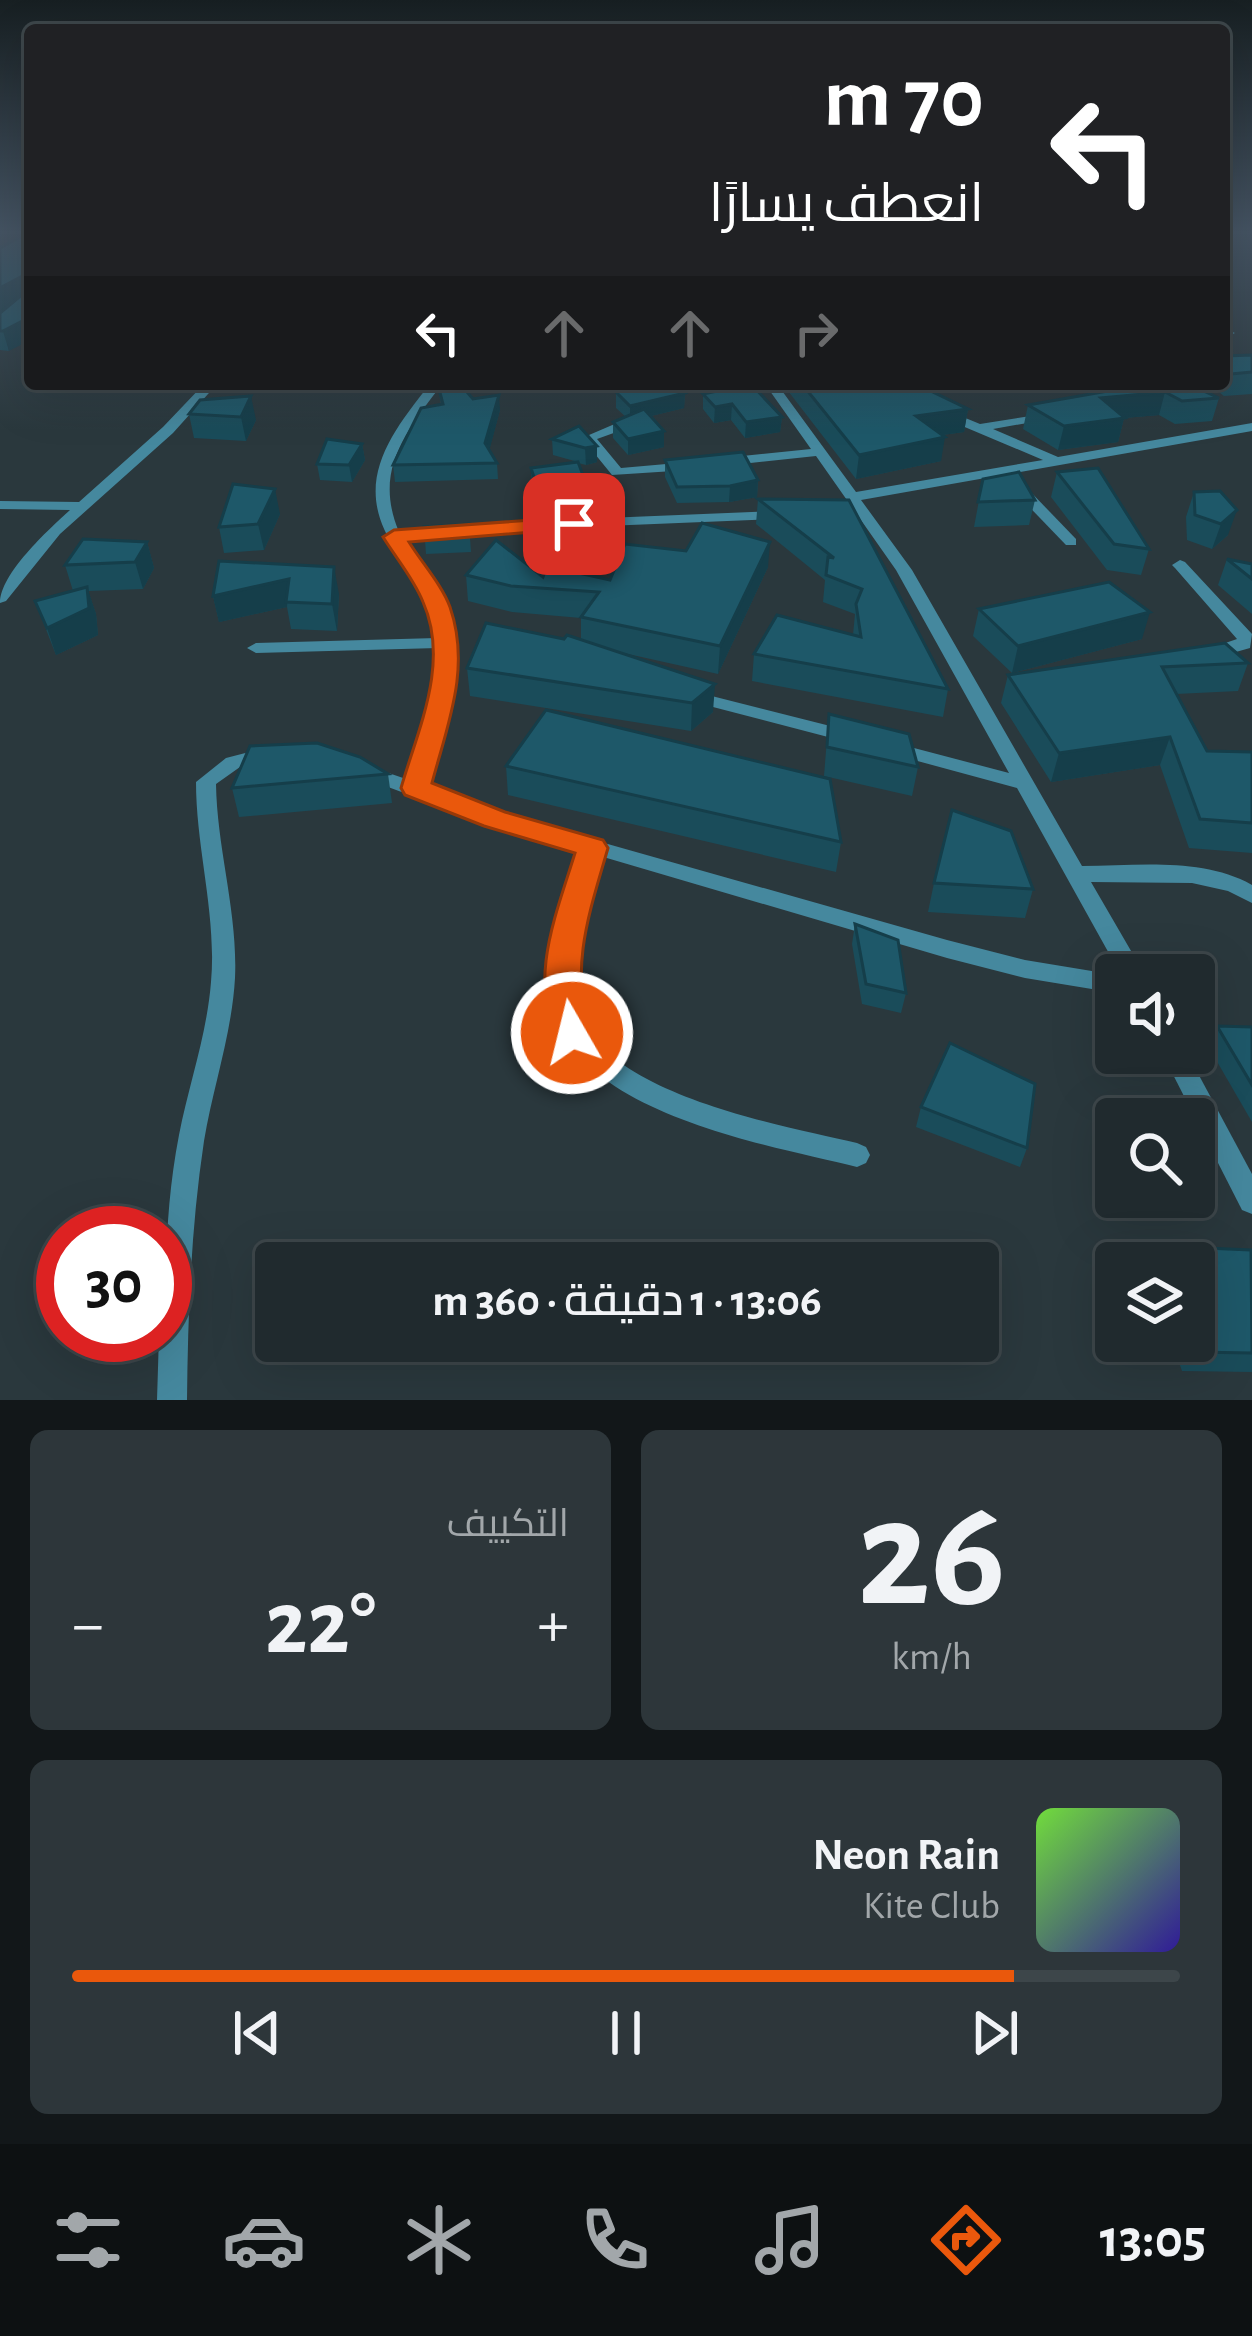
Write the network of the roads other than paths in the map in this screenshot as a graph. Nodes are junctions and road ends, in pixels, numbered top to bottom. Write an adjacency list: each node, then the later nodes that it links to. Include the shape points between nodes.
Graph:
1 (205, 390): 14 (street)
2 (431, 390): 16 (street, via 400,431 382,482 380,511)
3 (777, 390): 9 (street)
4 (935, 409): 8 (street)
5 (1065, 412): 8 (street)
6 (617, 427): 9 (street, via 589,437 620,473)
7 (1252, 427): 10 (street)
8 (976, 428): 10 (street)
9 (819, 452): 13 (street)
10 (1054, 460): 11 (street)
11 (1001, 469): 13 (street); 17 (street)
12 (0, 505): 14 (street)
13 (851, 505): 25 (street, via 895,555)
14 (80, 506): 19 (street)
15 (804, 513): 16 (street)
16 (394, 537): 20 (street, via 436,603)
17 (1071, 542)
18 (1180, 565): 22 (street, via 1246,641)
19 (0, 598)
20 (446, 643): 21 (street); 29 (street, via 447,676)
21 (256, 648)
22 (1198, 657)
23 (673, 691): 28 (street)
24 (998, 693): 25 (street)
25 (976, 696): 28 (street)
26 (284, 753): 38 (street, via 233,762 206,782 223,982 191,1141)
27 (343, 764): 29 (street)
28 (1024, 782): 31 (street)
29 (416, 788): 30 (street)
30 (592, 848): 34 (street, via 967,954); 36 (street, via 563,946 562,1001 584,1047 616,1076 667,1101)
31 (1077, 874): 32 (street, via 1228,880); 33 (street)
32 (1252, 895)
33 (1121, 954)
34 (1095, 980)
35 (1185, 1074): 37 (street)
36 (857, 1155)
37 (1252, 1201)
38 (172, 1400)

